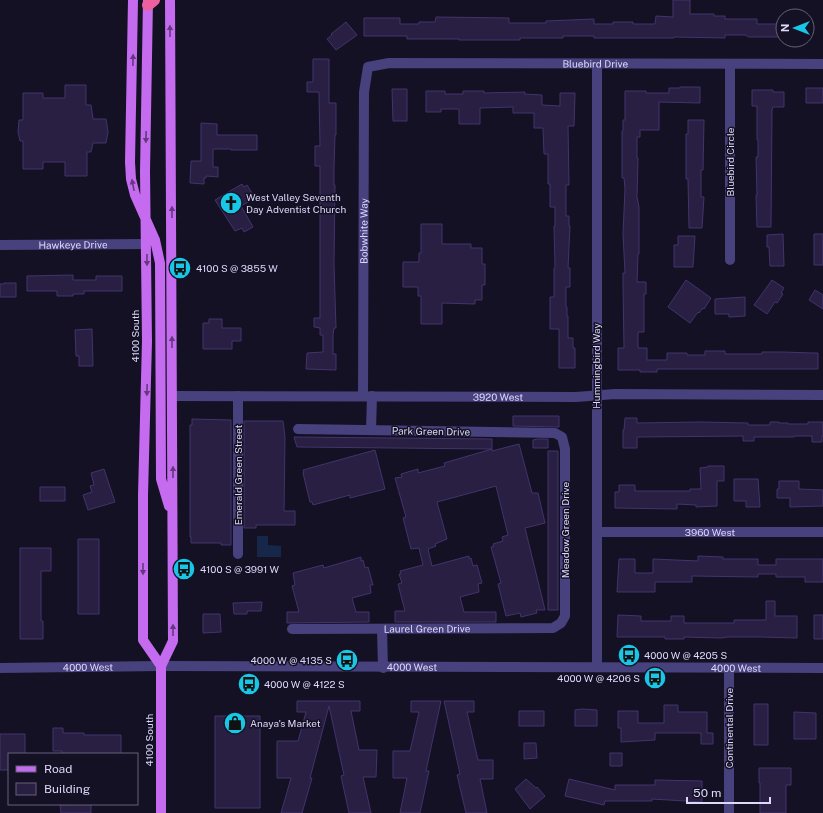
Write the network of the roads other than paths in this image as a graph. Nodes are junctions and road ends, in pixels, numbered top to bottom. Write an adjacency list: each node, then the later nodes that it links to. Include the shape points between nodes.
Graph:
1 (133, 0): 8 (main road, one-way to 1, via 131,179)
2 (170, 0): 14 (main road, 4100 South, one-way to 2)
3 (150, 2): 8 (main road, 4100 South, one-way to 8)
4 (597, 64): 5 (street, Bluebird Drive); 7 (street, Bluebird Drive, via 389,63); 12 (street, Hummingbird Way)
5 (730, 64): 6 (street, Bluebird Drive); 11 (street, Bluebird Circle)
6 (823, 64)
7 (368, 67): 16 (street, Bobwhite Way, via 364,92)
8 (146, 221): 10 (main road, 4100 South); 20 (main road, via 155,240 160,263 161,480)
9 (0, 244): 10 (street, Hawkeye Drive)
10 (147, 244): 27 (main road, 4100 South, one-way to 27, via 143,640)
11 (730, 260)
12 (596, 395): 13 (street, 3920 West); 16 (street, 3920 West); 21 (street, Hummingbird Way)
13 (823, 395)
14 (172, 396): 15 (street, 3920 West); 20 (main road, 4100 South, one-way to 14)
15 (238, 396): 16 (street, 3920 West); 23 (street, Emerald Green Street)
16 (368, 396): 18 (street, Bobwhite Way)
17 (298, 429): 18 (street, Park Green Drive)
18 (371, 430): 19 (street, Park Green Drive, via 555,433)
19 (562, 437): 24 (street, Meadow Green Drive, via 565,448 565,616)
20 (172, 516): 27 (main road, 4100 South, one-way to 20, via 173,641)
21 (597, 532): 22 (street, 3960 West); 28 (street, Hummingbird Way)
22 (823, 532)
23 (238, 554)
24 (561, 623): 26 (street, Laurel Green Drive, via 554,628)
25 (292, 629): 26 (street, Laurel Green Drive)
26 (382, 629): 30 (street)
27 (161, 666): 29 (street, 4000 West); 30 (street, 4000 West); 33 (main road, 4100 South)
28 (596, 667): 30 (street, 4000 West); 31 (street, 4000 West)
29 (0, 668)
30 (383, 668)
31 (729, 668): 32 (street, 4000 West); 34 (street, Continental Drive)
32 (823, 668)
33 (161, 813)
34 (729, 813)

